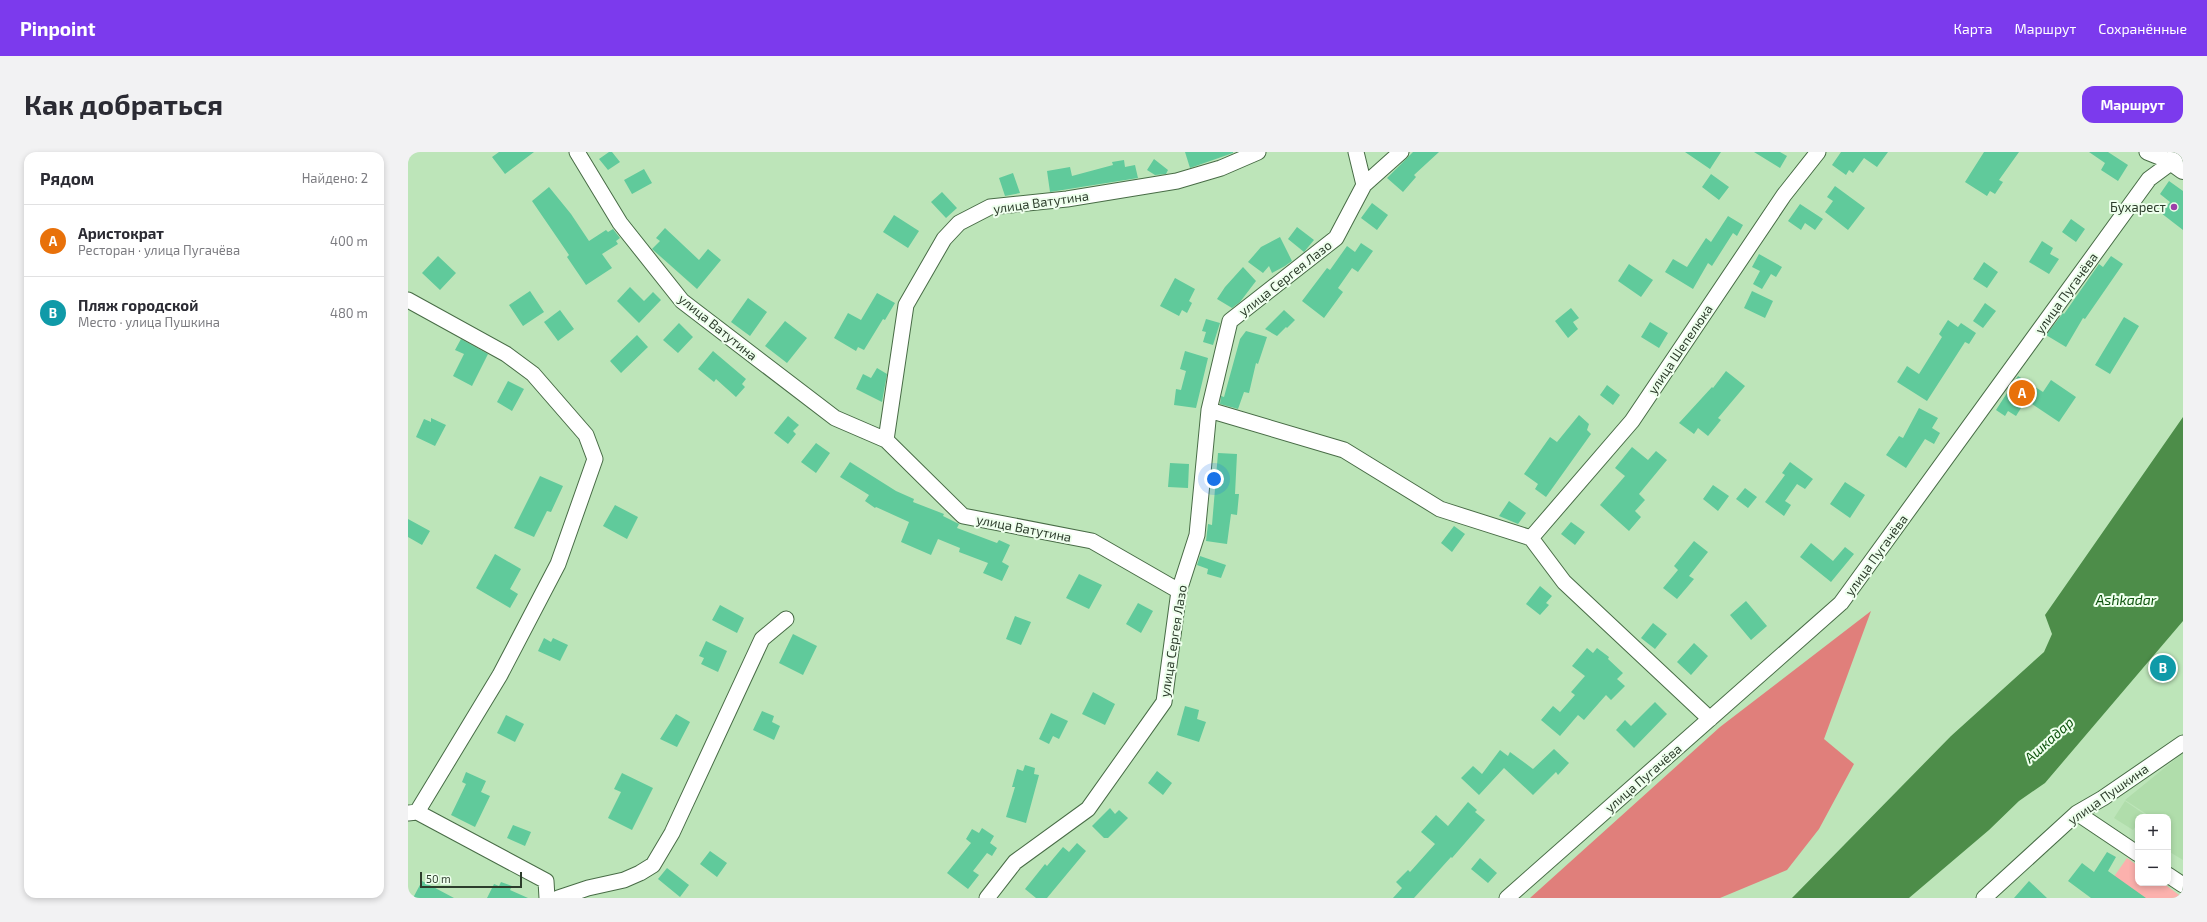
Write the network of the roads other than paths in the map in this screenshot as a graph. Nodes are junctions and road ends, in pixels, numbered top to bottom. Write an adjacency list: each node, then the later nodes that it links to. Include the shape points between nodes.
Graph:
1 (577, 152): 11 (street, улица Ватутина, via 620,223 682,301 835,418)
2 (1258, 152): 11 (street, улица Ватутина, via 1221,168 1177,181 1067,199 990,207 959,223 944,239 906,305)
3 (1356, 152): 8 (street)
4 (1401, 152): 8 (street, улица Сергея Лазо)
5 (1818, 152): 12 (street, улица Шепелюка, via 1784,195 1632,421)
6 (2147, 152): 7 (street)
7 (2178, 161): 15 (street, улица Пугачёва, via 2149,179 1841,603)
8 (1364, 185): 10 (street, улица Сергея Лазо, via 1336,238 1230,321)
9 (408, 300): 17 (street, via 506,354 533,374 586,434 595,459 558,564 500,675)
10 (1209, 410): 12 (street, via 1344,450 1440,509); 13 (street, улица Сергея Лазо, via 1197,535)
11 (886, 440): 13 (street, улица Ватутина, via 963,516 1092,541)
12 (1531, 538): 15 (street, via 1564,582)
13 (1179, 591): 24 (street, улица Сергея Лазо, via 1164,702 1088,809 1014,862)
14 (786, 619): 23 (street, via 762,639 672,833 652,865 640,874 624,880)
15 (1710, 718): 25 (street, улица Пугачёва)
16 (2183, 743): 18 (street, улица Пушкина)
17 (412, 813): 22 (street, via 546,881)
18 (2077, 813): 19 (street); 26 (street, улица Пушкина)
19 (2135, 852)
20 (2171, 877): 21 (street)
21 (2183, 885)
22 (547, 898)
23 (558, 898)
24 (987, 898)
25 (1507, 898)
26 (1984, 898)

